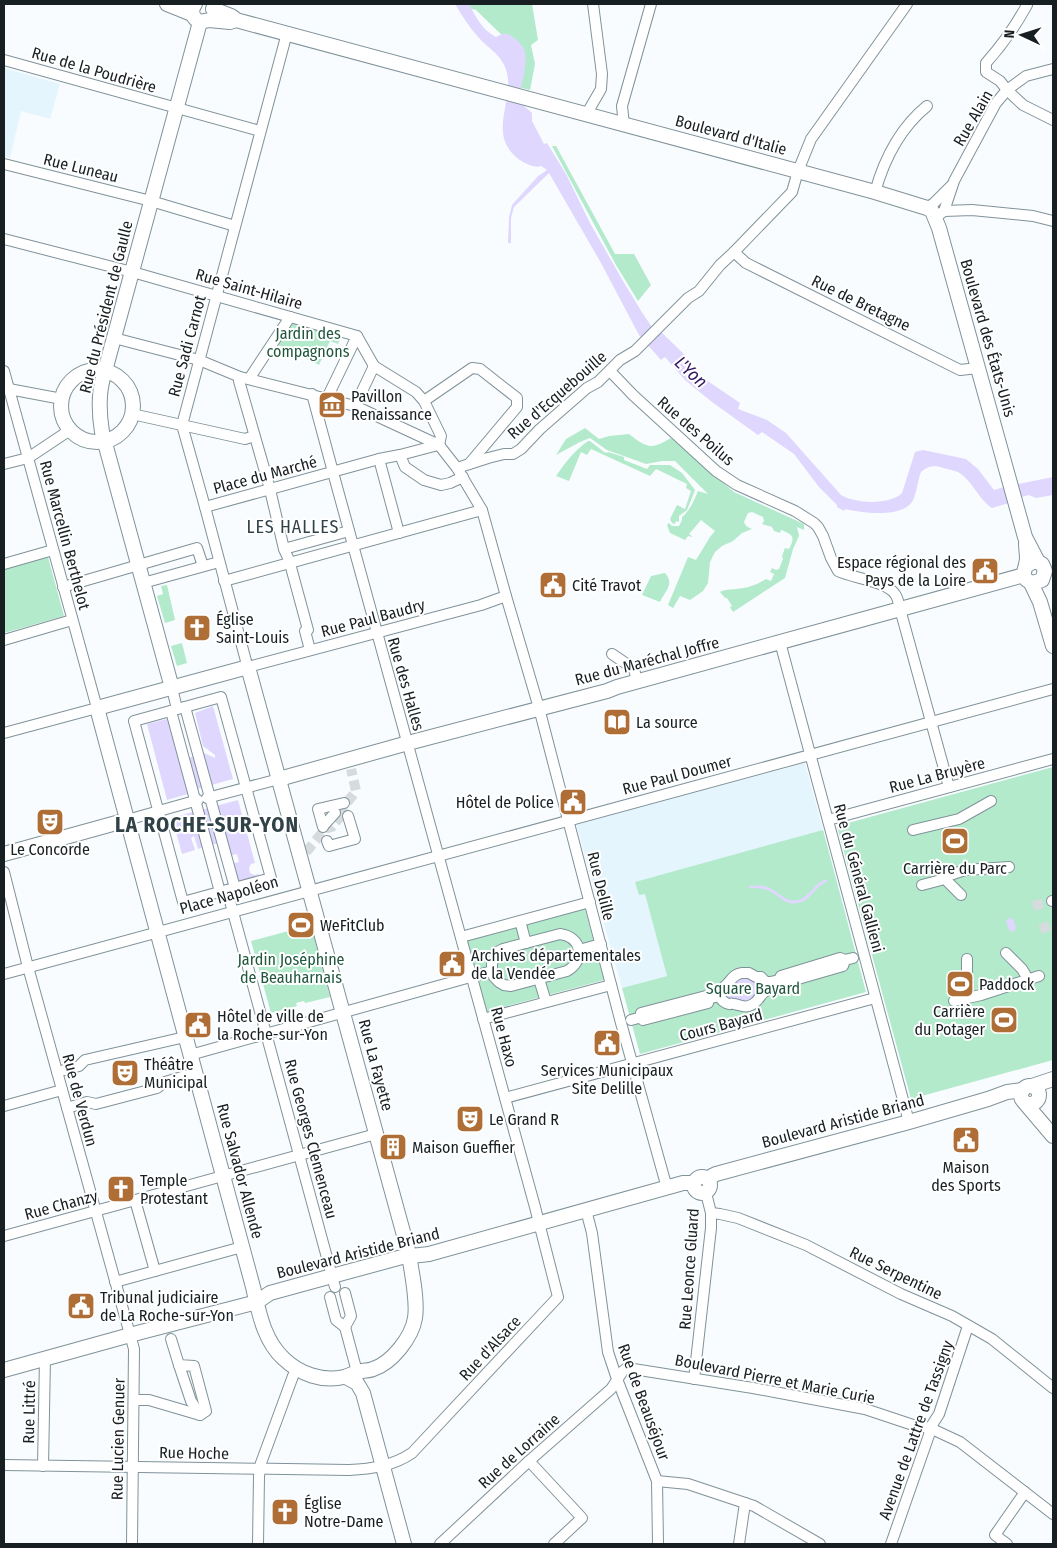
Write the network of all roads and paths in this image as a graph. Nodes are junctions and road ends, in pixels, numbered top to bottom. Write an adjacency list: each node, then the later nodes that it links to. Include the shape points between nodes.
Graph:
1 (167, 4): 6 (street)
2 (593, 4): 14 (street, via 602,74 601,89)
3 (650, 4): 11 (street)
4 (905, 5): 20 (street, via 811,139)
5 (1027, 5): 10 (street, via 1014,28 986,63 986,72)
6 (203, 12): 7 (street, via 230,22 236,20); 13 (street, Rue du Président de Gaulle)
7 (286, 33): 14 (street, Boulevard d'Italie); 18 (street, Rue Sadi Carnot)
8 (4, 60): 13 (street, Rue de la Poudrière)
9 (1053, 69): 10 (street, Rue Alain, via 1026,76)
10 (1007, 90): 16 (street, via 1023,105); 22 (street, Rue Alain, via 996,104)
11 (622, 106): 15 (street); 17 (street)
12 (927, 106): 21 (street, via 894,144)
13 (177, 108): 18 (street, Rue de la Poudrière); 23 (street, Rue du Président de Gaulle)
14 (586, 115): 15 (street, Boulevard d'Italie)
15 (607, 120): 17 (street, Boulevard d'Italie)
16 (1053, 120)
17 (624, 125): 20 (street, Boulevard d'Italie)
18 (260, 131): 27 (street, Rue Sadi Carnot)
19 (4, 164): 23 (street, Rue Luneau)
20 (798, 171): 21 (street, Boulevard d'Italie); 29 (street, via 792,192)
21 (875, 192): 25 (street, Boulevard d'Italie)
22 (947, 194): 24 (street, via 963,208); 25 (street, Rue Alain); 25 (street, Rue Alain, via 934,204)
23 (151, 201): 27 (street, Rue Luneau); 30 (street, Rue du Président de Gaulle)
24 (972, 210): 25 (street); 26 (street, via 1033,216)
25 (935, 212): 37 (street, Boulevard des États-Unis)
26 (1053, 222)
27 (235, 226): 31 (street, Rue Sadi Carnot)
28 (4, 239): 30 (street, Rue Saint-Hilaire)
29 (734, 252): 37 (street, Rue de Bretagne, via 746,263 960,370); 40 (street, Rue d'Ecquebouille, via 699,291)
30 (132, 272): 31 (street, Rue Saint-Hilaire); 34 (street, Rue du Président de Gaulle)
31 (216, 296): 32 (street, Rue Saint-Hilaire); 35 (street, Rue Sadi Carnot)
32 (290, 316): 33 (street, Rue Saint-Hilaire); 41 (street)
33 (357, 336): 36 (street); 44 (street)
34 (114, 338): 35 (street); 39 (street, Rue du Président de Gaulle)
35 (199, 360): 41 (street); 49 (street, Rue Sadi Carnot)
36 (374, 366): 46 (street, via 416,392); 47 (street)
37 (978, 368): 78 (street, Boulevard des États-Unis, via 1025,536 1027,558)
38 (4, 370): 42 (street, Rue Marcellin Berthelot)
39 (105, 371): 45 (street, via 88,371 74,378); 48 (street, via 119,378 129,390); 52 (street, Rue du Président de Gaulle, via 99,407)
40 (610, 371): 57 (street, Rue d'Ecquebouille, via 547,423 521,450); 83 (street, Rue des Poilus, via 716,471 737,485 814,523 838,571 884,586 896,595)
41 (245, 378): 43 (street); 51 (street, via 239,381)
42 (9, 389): 45 (street); 56 (street, Rue Marcellin Berthelot)
43 (312, 394): 44 (street); 62 (street, Rue des Halles)
44 (327, 398): 47 (street)
45 (62, 399): 50 (street, via 62,415)
46 (424, 401): 53 (street, via 441,436); 54 (street, via 472,368 480,369 514,394 517,408)
47 (355, 406): 53 (street)
48 (132, 414): 49 (street); 52 (street, via 122,431)
49 (182, 425): 51 (street, via 245,439); 64 (street)
50 (70, 430): 52 (street, via 92,442); 56 (street)
51 (254, 436): 63 (street)
52 (105, 441): 76 (street, Rue du Président de Gaulle)
53 (439, 445): 55 (street, Place du Marché); 61 (street, Rue Delille)
54 (483, 446): 57 (street); 60 (street)
55 (400, 456): 58 (street, Place du Marché); 61 (street, Rue d'Ecquebouille, via 405,467 424,480 441,485 450,483)
56 (28, 458): 59 (street); 72 (street, Rue Marcellin Berthelot)
57 (488, 458): 60 (street, Rue d'Ecquebouille)
58 (379, 459): 62 (street, Place du Marché); 67 (street)
59 (4, 464)
60 (469, 464): 61 (street, Rue d'Ecquebouille)
61 (460, 472): 65 (street, Rue Delille)
62 (334, 474): 63 (street, Place du Marché); 66 (street, Rue des Halles)
63 (271, 492): 64 (street, Place du Marché); 71 (street)
64 (205, 507): 68 (street)
65 (482, 510): 67 (street); 82 (street, Rue Delille)
66 (349, 531): 69 (street, Rue des Halles); 71 (street)
67 (399, 533): 69 (street)
68 (214, 542): 70 (street); 73 (street)
69 (353, 546): 74 (street); 85 (street, Rue des Halles)
70 (197, 548): 76 (street); 77 (street)
71 (284, 549): 74 (street)
72 (53, 550): 75 (street); 81 (street, Rue Marcellin Berthelot)
73 (219, 562): 77 (street); 79 (street)
74 (289, 563): 79 (street); 89 (street, via 307,616 308,630 305,631)
75 (4, 564)
76 (138, 564): 80 (street, Rue du Président de Gaulle); 81 (street)
77 (203, 566): 80 (street)
78 (1037, 572): 83 (street, Rue du Maréchal Joffre); 88 (street, via 1037,592)
79 (224, 581): 91 (street)
80 (143, 583): 93 (street, Rue du Président de Gaulle)
81 (63, 586): 84 (street, Rue Marcellin Berthelot)
82 (506, 596): 85 (street, Rue Paul Baudry); 96 (street, Rue Delille)
83 (900, 609): 87 (street, Rue du Maréchal Joffre); 98 (street, Rue des Poilus)
84 (72, 620): 86 (street); 95 (street, Rue Marcellin Berthelot)
85 (376, 632): 89 (street, Rue Paul Baudry); 100 (street, Rue des Halles)
86 (4, 640)
87 (780, 642): 92 (street, Rue du Maréchal Joffre); 101 (street, Rue du Général Gallieni)
88 (1053, 646)
89 (310, 650): 91 (street, Rue Paul Baudry)
90 (612, 654): 92 (street, via 634,669)
91 (248, 667): 93 (street); 103 (street)
92 (637, 681): 96 (street, Rue du Maréchal Joffre)
93 (172, 688): 95 (street); 97 (street, Place Napoléon)
94 (1053, 689): 98 (street, Rue Paul Doumer)
95 (97, 708): 99 (street); 112 (street)
96 (539, 708): 100 (street, Rue du Maréchal Joffre); 113 (street, Rue Delille)
97 (178, 709): 104 (street, Place Napoléon, via 221,697); 106 (street, Place Napoléon); 106 (street, Place Napoléon, via 200,759 206,783); 109 (street, Place Napoléon, via 134,721)
98 (932, 721): 101 (street, Rue Paul Doumer); 105 (street, Rue des Poilus)
99 (4, 733)
100 (408, 743): 103 (street, Rue du Maréchal Joffre, via 350,764); 118 (street, Rue Haxo)
101 (810, 754): 113 (street, Rue Paul Doumer); 114 (street, Rue du Général Gallieni)
102 (1053, 759): 105 (street, Rue La Bruyère)
103 (279, 779): 104 (street); 124 (street, via 303,853)
104 (247, 787): 106 (street); 123 (street, Place Napoléon, via 271,878)
105 (949, 787): 114 (street, Rue La Bruyère)
106 (203, 799): 109 (street); 123 (street, Place Napoléon); 123 (street, Place Napoléon, via 214,813 221,837)
107 (991, 801): 115 (street, via 959,819)
108 (344, 802): 110 (street, via 318,810 324,825)
109 (158, 812): 112 (street); 123 (street, Place Napoléon, via 183,902)
110 (335, 813)
111 (348, 816): 116 (street, via 355,839 329,846)
112 (127, 820): 117 (street); 129 (street)
113 (568, 820): 118 (street, Rue Paul Doumer); 126 (street, Rue Delille)
114 (828, 820): 147 (street, Rue du Général Gallieni)
115 (913, 830)
116 (327, 841)
117 (4, 854)
118 (439, 856): 124 (street, Rue Paul Doumer); 130 (street, Rue Haxo)
119 (1010, 867): 121 (street, via 965,870)
120 (4, 872): 137 (street, Rue de Verdun)
121 (945, 879): 122 (street); 125 (street)
122 (922, 885)
123 (227, 890): 127 (street, Rue Georges Clemenceau)
124 (309, 890): 127 (street, Place Napoléon); 151 (street, Rue La Fayette)
125 (961, 895)
126 (590, 902): 128 (street); 132 (street, Rue Delille)
127 (233, 912): 129 (street, Place Napoléon); 154 (street, Rue Georges Clemenceau)
128 (520, 921): 130 (street); 131 (street)
129 (157, 933): 137 (street, Place Napoléon); 155 (street, Rue Salvador Allende)
130 (461, 937): 140 (street, Rue Haxo)
131 (526, 943): 133 (street, via 560,934 573,938); 138 (street, via 497,952)
132 (601, 944): 133 (street); 145 (street, Rue Delille)
133 (579, 950): 142 (street, via 573,968)
134 (1006, 953): 143 (street)
135 (849, 959): 144 (street, via 840,958)
136 (967, 959): 148 (street)
137 (28, 967): 139 (street, Place Napoléon); 158 (street, Rue de Verdun)
138 (492, 971): 140 (street); 142 (street, via 499,982 511,986)
139 (4, 974)
140 (472, 976): 151 (street); 152 (street, Rue Haxo)
141 (1039, 976): 143 (street)
142 (539, 978): 150 (street)
143 (1028, 979): 148 (street)
144 (771, 982): 146 (street, via 755,1003 748,1006 727,1003); 146 (street, via 761,976 738,973 722,988)
145 (612, 985): 150 (street); 157 (street, Rue Delille)
146 (720, 996): 153 (street, via 707,999 706,996 641,1013 642,1017)
147 (875, 998): 157 (street, Cours Bayard); 167 (street, Rue du Général Gallieni)
148 (967, 998): 149 (street)
149 (954, 1001)
150 (546, 1002): 152 (street)
151 (343, 1013): 154 (street); 168 (street, Rue La Fayette)
152 (483, 1019): 164 (street, Rue Haxo)
153 (631, 1020)
154 (266, 1034): 156 (street); 170 (street, Rue Georges Clemenceau)
155 (185, 1037): 156 (street, Rue Salvador Allende); 158 (street, via 85,1060 79,1066)
156 (190, 1055): 159 (street, Rue Salvador Allende)
157 (633, 1064): 164 (street, Cours Bayard); 173 (street, Rue Delille)
158 (57, 1072): 162 (street, Rue de Verdun)
159 (195, 1074): 166 (street, via 166,1082 157,1088); 171 (street, Rue Salvador Allende)
160 (1053, 1079): 163 (street, Boulevard Aristide Briand)
161 (1053, 1084): 163 (street)
162 (62, 1090): 165 (street); 166 (street, Rue de Verdun)
163 (1030, 1095): 167 (street, Boulevard Aristide Briand, via 1007,1092); 169 (street)
164 (505, 1098): 178 (street, Rue Haxo)
165 (4, 1106)
166 (67, 1108): 176 (street, Rue de Verdun)
167 (909, 1122): 172 (street, Boulevard Aristide Briand, via 716,1174)
168 (376, 1134): 170 (street, Rue Chanzy); 181 (street, Rue La Fayette)
169 (1053, 1135)
170 (299, 1156): 171 (street, Rue Chanzy); 184 (street, Rue Georges Clemenceau)
171 (223, 1176): 174 (street, Rue Chanzy); 180 (street, Rue Salvador Allende)
172 (707, 1186): 173 (street, Boulevard Aristide Briand, via 706,1177 698,1177 694,1183); 177 (street, Rue Leonce Gluard)
173 (667, 1188): 175 (street, Boulevard Aristide Briand)
174 (135, 1200): 176 (street, Rue Chanzy); 182 (street)
175 (586, 1210): 178 (street, Boulevard Aristide Briand); 198 (street, Rue de Beauséjour, via 608,1352)
176 (95, 1211): 179 (street, Rue Chanzy); 183 (street, Rue de Verdun)
177 (712, 1213): 188 (street, Rue Serpentine, via 738,1218 806,1244); 197 (street, Rue Leonce Gluard)
178 (539, 1223): 181 (street, Boulevard Aristide Briand); 206 (street, Rue d'Alsace, via 558,1297 412,1453)
179 (4, 1236)
180 (242, 1247): 182 (street); 187 (street, Rue Salvador Allende)
181 (413, 1254): 184 (street, Boulevard Aristide Briand); 194 (street, via 418,1265 421,1292 410,1334 400,1348)
182 (155, 1271): 183 (street)
183 (115, 1282): 190 (street, Rue de Verdun)
184 (334, 1282): 187 (street, Boulevard Aristide Briand, via 270,1293)
185 (345, 1293): 189 (street, via 351,1316)
186 (330, 1297): 189 (street, via 336,1320)
187 (257, 1302): 190 (street, Boulevard Aristide Briand); 193 (street, Rue Salvador Allende, via 263,1329 275,1349)
188 (968, 1326): 199 (street, Rue Serpentine, via 992,1339); 202 (street, Avenue de Lattre de Tassigny, via 939,1414)
189 (346, 1327): 196 (street)
190 (130, 1335): 192 (street, Boulevard Aristide Briand); 201 (street, Rue Lucien Genuer, via 134,1349)
191 (172, 1339): 201 (street, via 179,1365 194,1366 206,1411 200,1415 149,1400)
192 (45, 1358): 195 (street, Boulevard Aristide Briand); 205 (street, Rue Littré)
193 (297, 1369): 196 (street, via 318,1377 336,1378); 208 (street)
194 (373, 1369): 196 (street); 200 (street)
195 (4, 1370)
196 (352, 1374): 200 (street)
197 (694, 1378): 198 (street, Boulevard Pierre et Marie Curie, via 627,1368); 202 (street, Boulevard Pierre et Marie Curie, via 865,1408)
198 (617, 1379): 203 (street, Rue de Lorraine, via 610,1389); 209 (street, Rue de Beauséjour)
199 (1053, 1388)
200 (363, 1393): 206 (street)
201 (134, 1400): 207 (street, Rue Lucien Genuer)
202 (930, 1428): 210 (street, Boulevard Pierre et Marie Curie, via 960,1442); 221 (street, Avenue de Lattre de Tassigny)
203 (529, 1461): 216 (street, Rue de Lorraine); 217 (street, via 582,1518)
204 (4, 1465): 205 (street, Rue Hoche)
205 (43, 1466): 207 (street, Rue Hoche)
206 (383, 1466): 208 (street, Rue Hoche, via 349,1470); 215 (street)
207 (133, 1468): 208 (street, Rue Hoche); 213 (street, Rue Lucien Genuer)
208 (260, 1469): 214 (street)
209 (657, 1480): 211 (street, via 688,1484); 218 (street, Rue de Beauséjour)
210 (1026, 1492): 212 (street, Boulevard Pierre et Marie Curie); 222 (street, via 995,1535)
211 (745, 1503): 219 (street); 220 (street)
212 (1053, 1514)
213 (132, 1544)
214 (258, 1544)
215 (404, 1544)
216 (440, 1544)
217 (554, 1544)
218 (658, 1544)
219 (739, 1544)
220 (820, 1544)
221 (891, 1544)
222 (1006, 1544)

